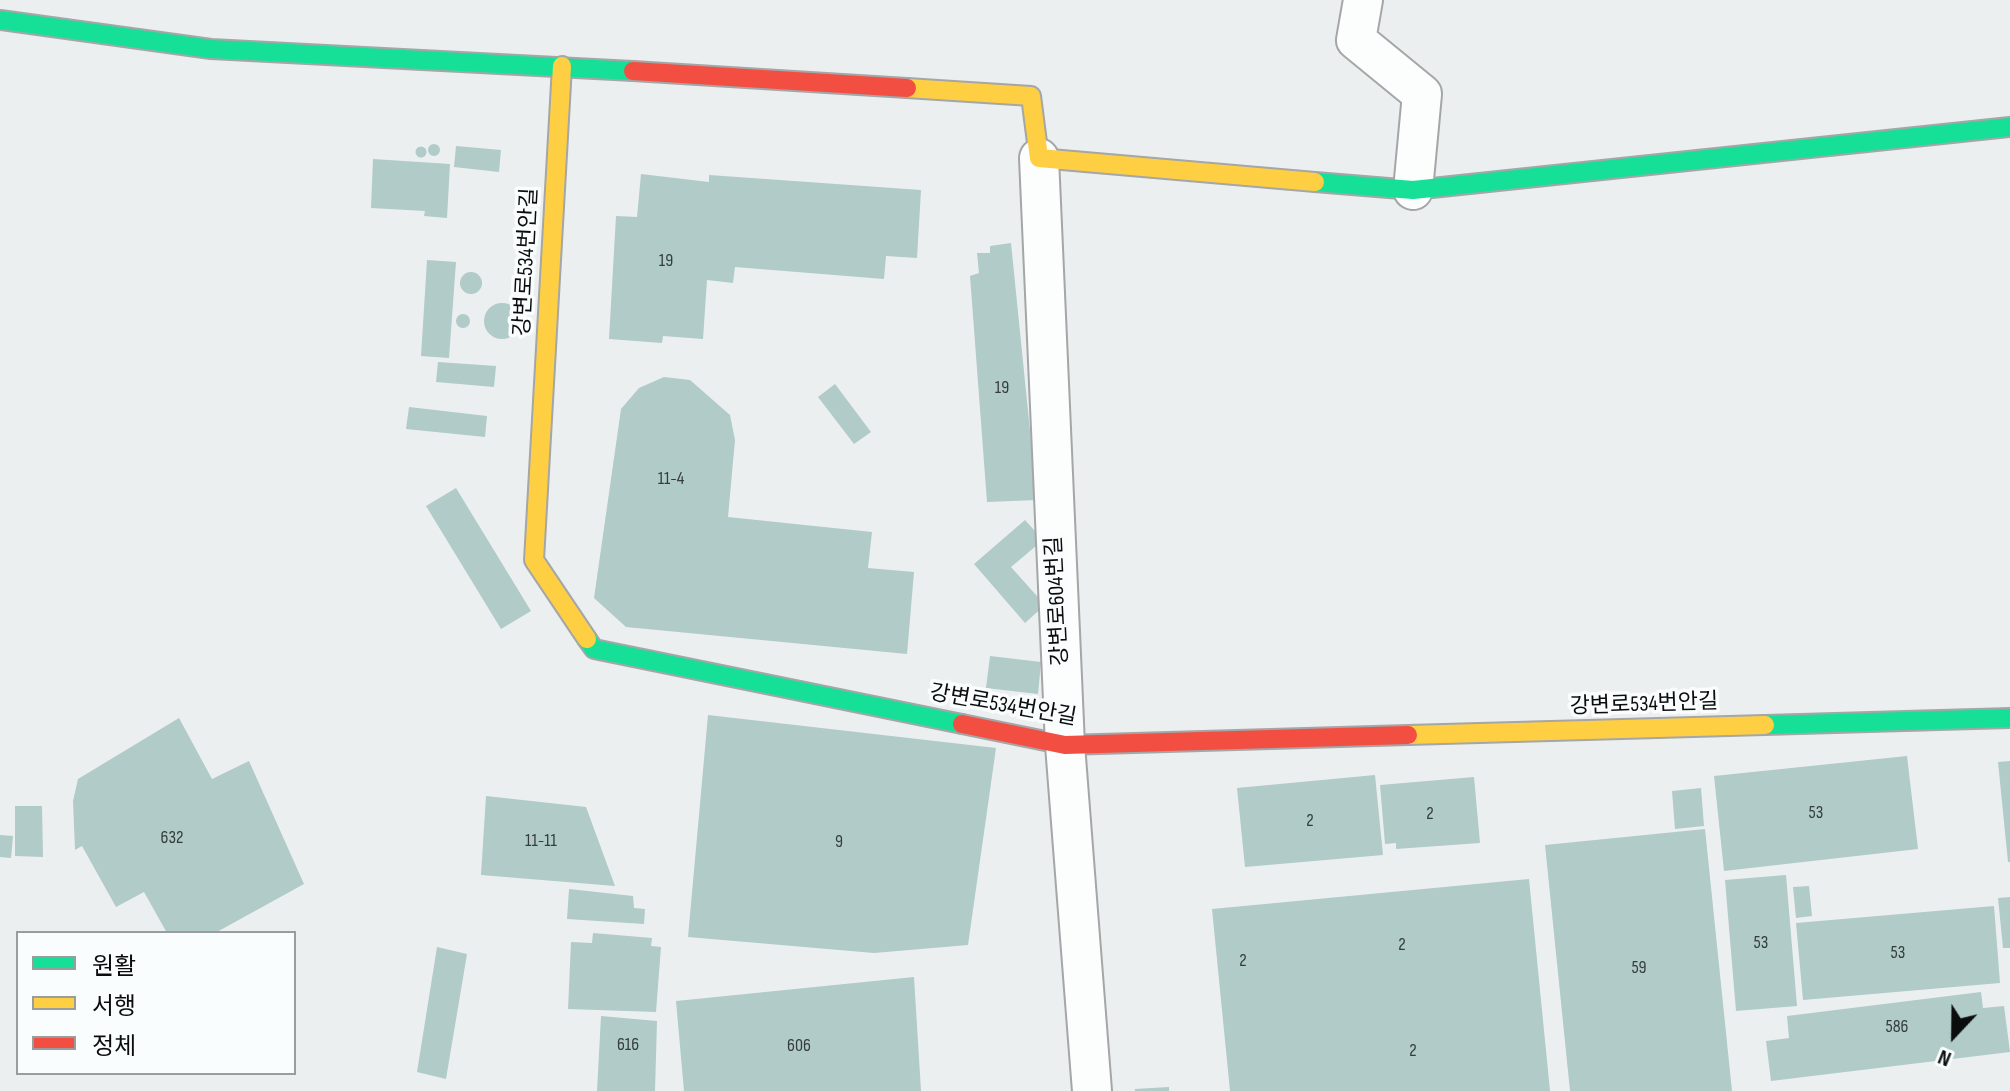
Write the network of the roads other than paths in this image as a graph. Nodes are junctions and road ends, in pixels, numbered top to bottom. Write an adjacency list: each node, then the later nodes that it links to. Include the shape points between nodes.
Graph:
1 (1363, 0): 6 (street, via 1356,40 1422,94)
2 (0, 20): 3 (street, via 211,49)
3 (562, 66): 5 (street, via 1031,96); 8 (street, 강변로534번안길, via 534,560 594,649)
4 (2010, 127): 6 (street)
5 (1039, 158): 6 (street); 8 (street, 강변로604번길)
6 (1413, 190)
7 (2010, 718): 8 (street, 강변로534번안길)
8 (1065, 745): 9 (street, 강변로604번길)
9 (1092, 1091)

